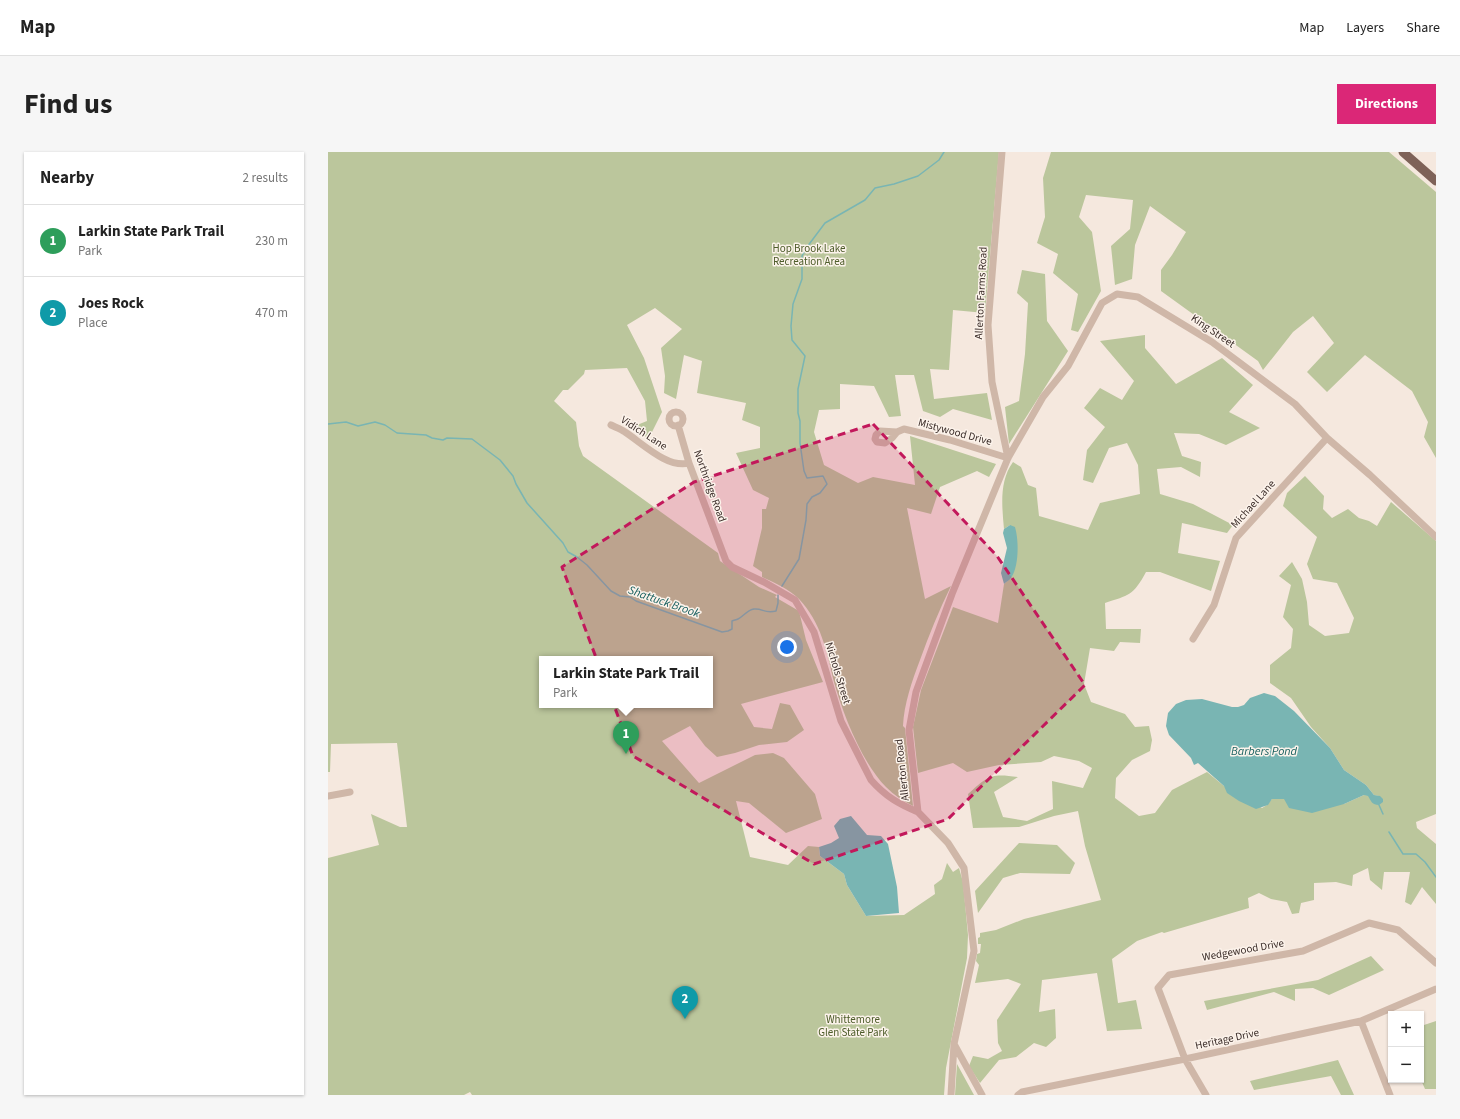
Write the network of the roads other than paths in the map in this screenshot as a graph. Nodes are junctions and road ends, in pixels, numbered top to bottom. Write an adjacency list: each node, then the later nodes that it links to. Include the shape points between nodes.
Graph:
1 (1002, 152): 8 (street, Allerton Farms Road, via 988,325 992,382)
2 (1404, 152): 3 (main road)
3 (1436, 181)
4 (611, 425): 9 (street, Vidich Lane, via 668,461)
5 (678, 425): 9 (street, Northridge Road)
6 (896, 432): 8 (street, Mistywood Drive, via 904,429)
7 (1327, 438): 8 (street, King Street, via 1295,404 1212,342 1138,297 1117,294 1102,303 1068,366 1043,397); 10 (street, King Street); 12 (street, Michael Lane, via 1236,538 1214,605)
8 (1008, 458): 15 (street, Allerton Road, via 952,594 916,692 909,730)
9 (689, 463): 11 (street, Northridge Road)
10 (1436, 537)
11 (722, 554): 15 (street, Nichols Street, via 732,567 795,600 814,632 841,721 871,780 897,803)
12 (1193, 639)
13 (350, 792): 14 (street)
14 (328, 796)
15 (918, 812): 19 (street, Allerton Road, via 948,843 964,868 974,951)
16 (1436, 963): 20 (street, Wedgewood Drive, via 1398,930 1369,923 1303,951 1169,975 1158,988)
17 (1436, 989): 18 (street, Heritage Drive)
18 (1361, 1021): 20 (street, Heritage Drive); 25 (street)
19 (954, 1044): 21 (street, Allerton Road); 22 (street)
20 (1186, 1059): 23 (street, Heritage Drive, via 1022,1092); 24 (street, Wedgewood Drive)
21 (951, 1095)
22 (982, 1095)
23 (1018, 1095)
24 (1206, 1095)
25 (1390, 1095)

